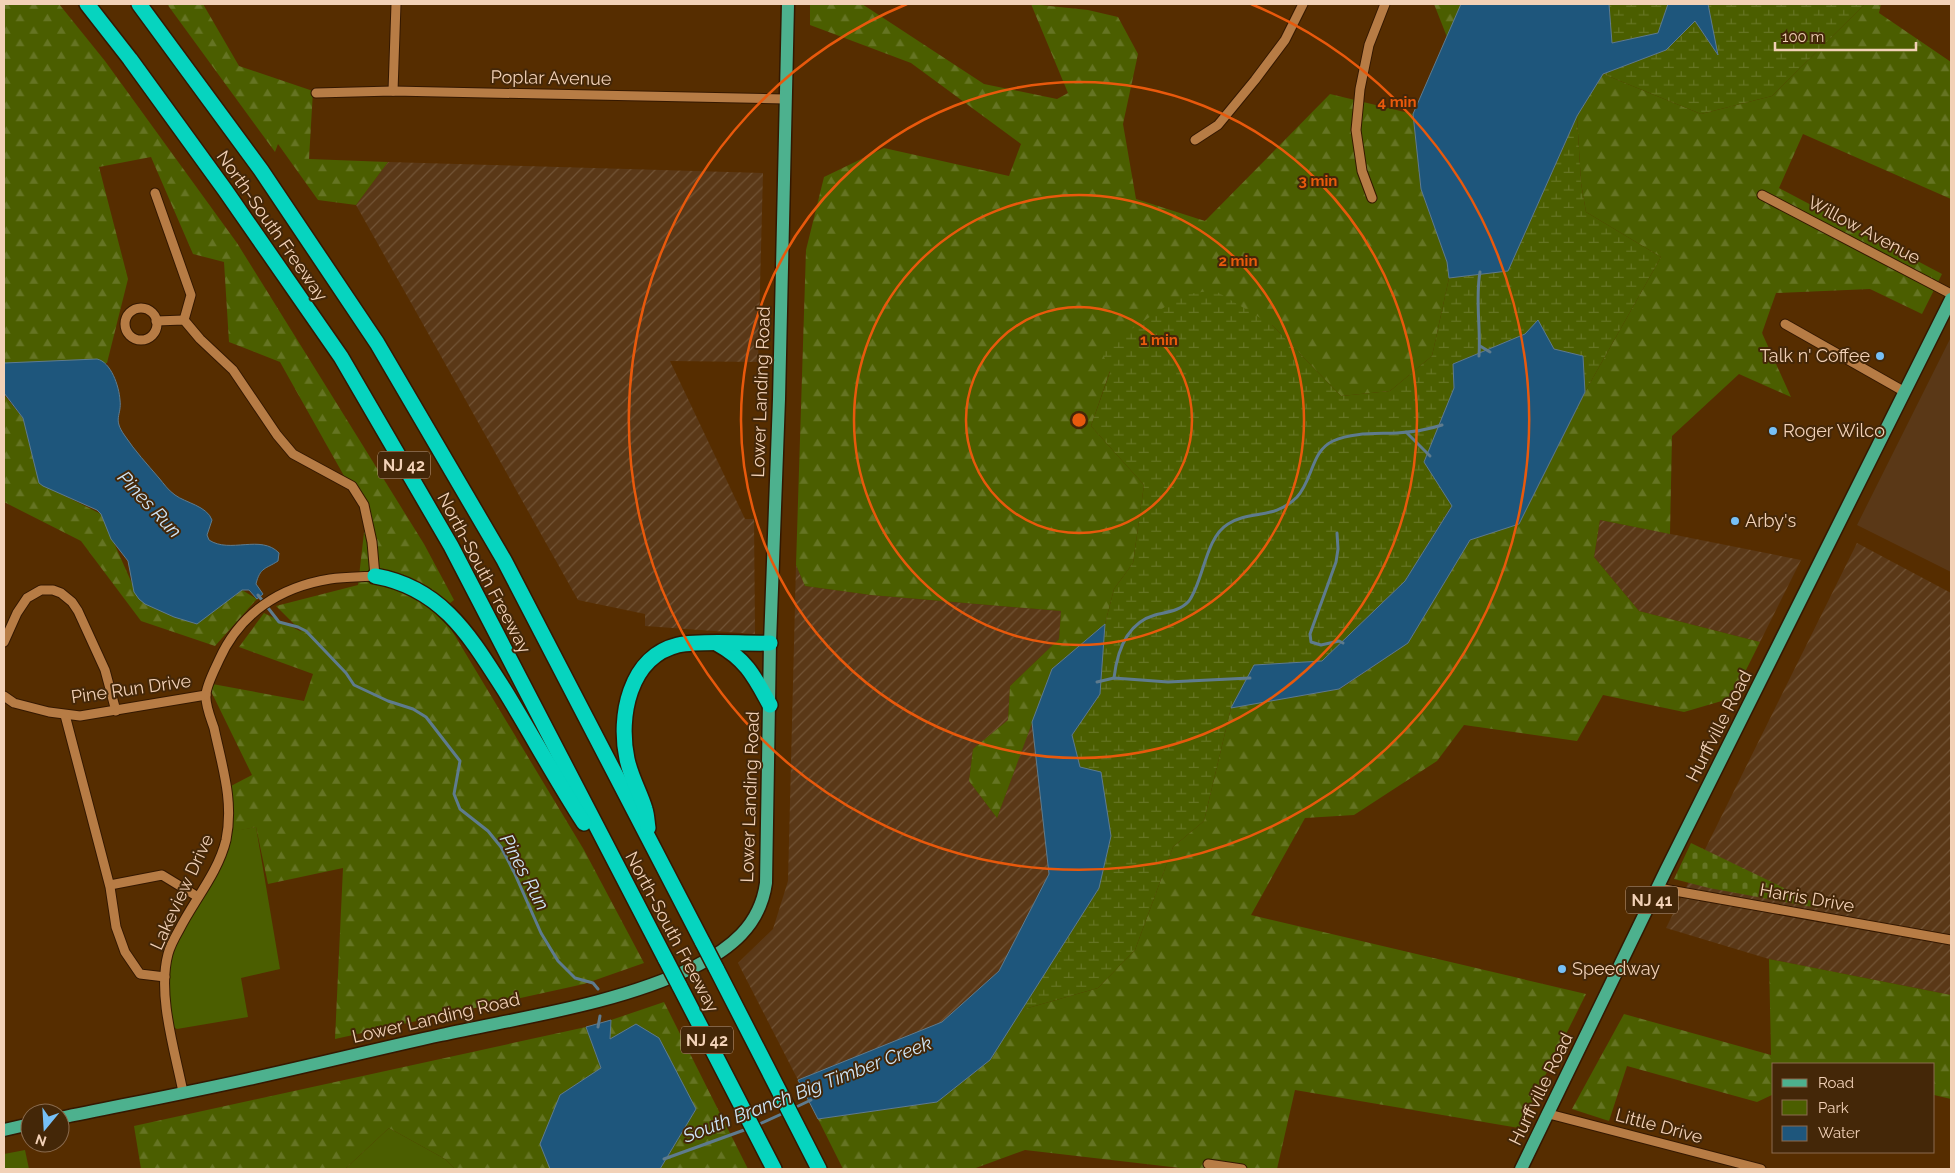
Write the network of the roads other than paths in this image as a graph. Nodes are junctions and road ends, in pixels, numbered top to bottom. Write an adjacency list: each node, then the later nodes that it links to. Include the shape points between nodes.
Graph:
1 (87, 4): 30 (highway, North-South Freeway / NJ 42, via 225,190 341,357 451,546)
2 (139, 4): 29 (highway, North-South Freeway / NJ 42, via 261,170 376,343 504,560)
3 (396, 4): 8 (street)
4 (788, 4): 9 (main road, Lower Landing Road)
5 (1303, 4): 10 (street, via 1285,40 1255,80 1218,124)
6 (1385, 4): 13 (street, via 1369,44 1356,130 1362,171)
7 (316, 92): 8 (street, Poplar Avenue)
8 (393, 92): 9 (street, Poplar Avenue)
9 (785, 100): 23 (main road, Lower Landing Road)
10 (1195, 140)
11 (155, 193): 16 (street, via 192,295)
12 (1762, 194): 14 (street, Willow Avenue)
13 (1372, 198)
14 (1951, 294)
15 (1951, 299): 19 (main road, Hurffville Road / NJ 41)
16 (184, 320): 17 (street); 20 (street, via 233,370 277,435 294,454 352,486 364,505)
17 (156, 321)
18 (1785, 324): 19 (street)
19 (1905, 392): 32 (main road, Hurffville Road / NJ 41)
20 (375, 576): 24 (street, via 330,579 270,599 247,617 226,645); 30 (highway, via 404,583 422,593 448,612 467,633 524,721 581,819)
21 (4, 642): 27 (street, via 27,598 41,590 61,593 78,611 105,670)
22 (716, 644): 23 (highway); 26 (highway, via 736,655 748,667); 29 (highway, via 688,644 665,651 644,668 628,697 624,721 626,753 645,808)
23 (770, 644): 26 (main road, Lower Landing Road)
24 (206, 695): 27 (street, Pine Run Drive); 33 (street, Lakeview Drive, via 230,816 220,856)
25 (4, 696): 28 (street, Pine Run Drive, via 14,703)
26 (770, 705): 36 (main road, Lower Landing Road, via 764,892 749,927 732,944 694,967 585,1004)
27 (116, 711): 28 (street, Pine Run Drive, via 88,716)
28 (65, 715): 31 (street)
29 (651, 842): 43 (highway, North-South Freeway / NJ 42, bridge)
30 (622, 876): 41 (highway, North-South Freeway / NJ 42, bridge)
31 (110, 885): 33 (street, via 162,876); 35 (street, via 116,927 125,952 140,974)
32 (1658, 888): 34 (street, Harris Drive); 37 (main road, Hurffville Road / NJ 41)
33 (198, 897): 35 (street, Lakeview Drive, via 168,954)
34 (1951, 940)
35 (165, 977): 36 (street, Lakeview Drive)
36 (183, 1092): 38 (main road, Lower Landing Road)
37 (1549, 1114): 45 (main road, Hurffville Road / NJ 41); 46 (street, Little Drive)
38 (70, 1116)
39 (20, 1126): 40 (main road)
40 (4, 1130)
41 (772, 1164)
42 (1208, 1164): 44 (street)
43 (819, 1169)
44 (1242, 1169)
45 (1521, 1169)
46 (1761, 1169)

